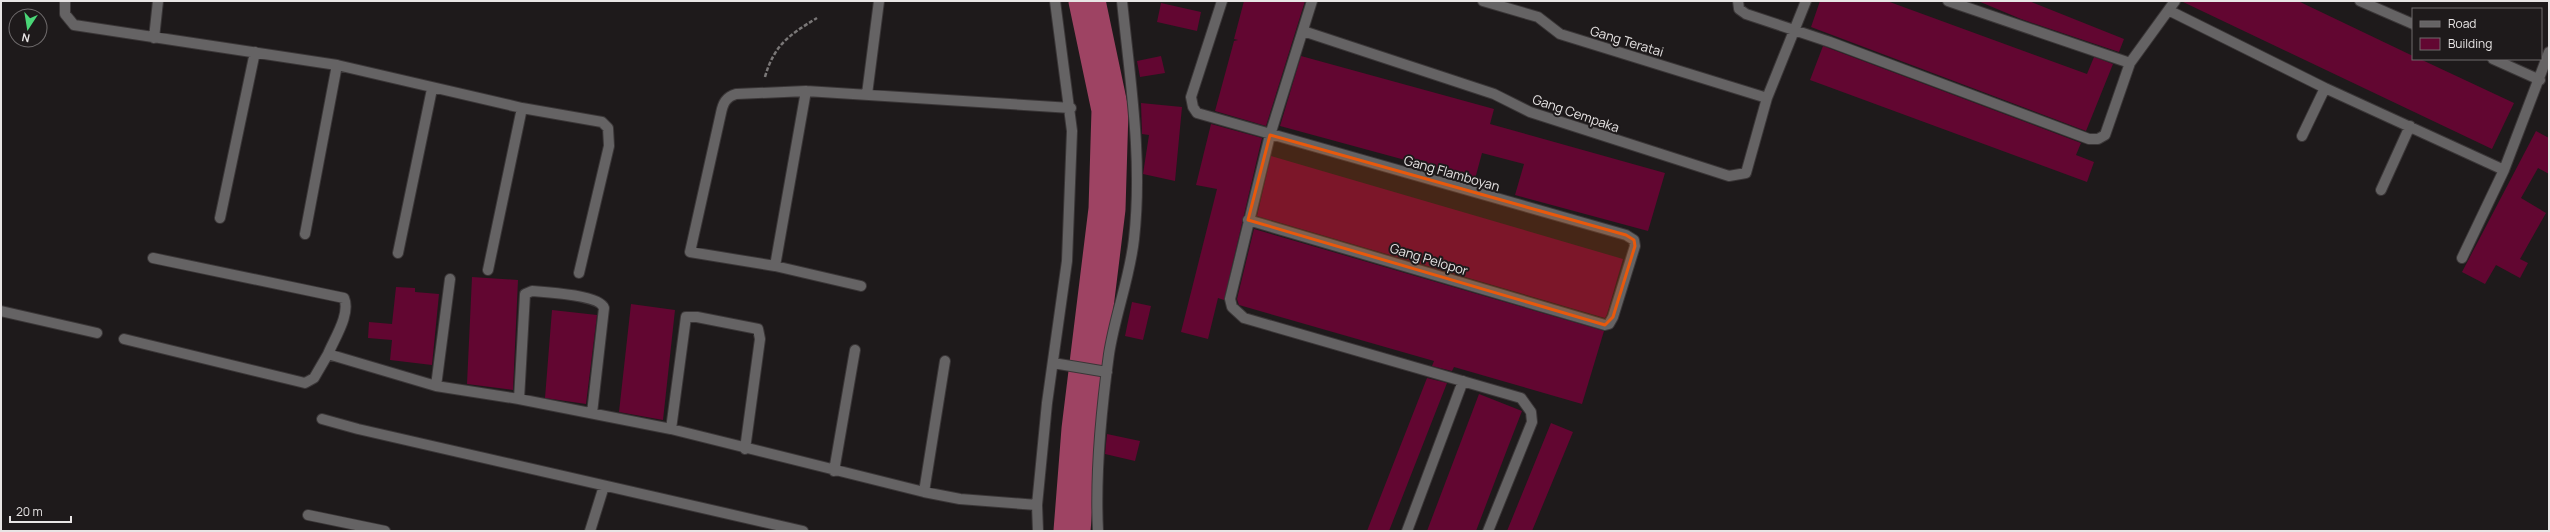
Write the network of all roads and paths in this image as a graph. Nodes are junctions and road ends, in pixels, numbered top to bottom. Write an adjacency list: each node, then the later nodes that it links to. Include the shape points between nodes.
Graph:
1 (65, 1): 19 (street, via 65,14 74,25)
2 (158, 1): 19 (street)
3 (878, 1): 30 (street)
4 (1055, 1): 33 (street)
5 (1122, 1): 58 (street, via 1138,157 1134,239)
6 (1222, 1): 35 (street, Gang Flamboyan, via 1191,96 1193,107 1197,113)
7 (1312, 1): 18 (street)
8 (1483, 1): 31 (street, Gang Teratai, via 1538,17 1560,34)
9 (1738, 1): 17 (street, via 1739,9 1746,14)
10 (1806, 1): 17 (street)
11 (1948, 1): 23 (street)
12 (2175, 1): 14 (street)
13 (2360, 1): 16 (street)
14 (2170, 11): 23 (street); 26 (street)
15 (817, 18): 29 (path, via 781,43 769,62)
16 (2412, 24)
17 (1793, 30): 23 (street, via 2089,139 2098,139 2105,135); 31 (street)
18 (1304, 31): 31 (street, Gang Cempaka, via 1494,94 1530,112 1729,176 1746,173); 35 (street)
19 (154, 38): 20 (street)
20 (255, 52): 24 (street); 39 (street)
21 (2549, 52): 25 (street)
22 (2495, 60): 25 (street)
23 (2130, 63)
24 (337, 65): 27 (street); 41 (street)
25 (2540, 80): 37 (street)
26 (2325, 88): 34 (street); 36 (street)
27 (432, 89): 32 (street); 42 (street)
28 (806, 91): 29 (street); 30 (street); 45 (street)
29 (760, 93): 45 (street, via 732,95 723,102 689,250 692,254)
30 (867, 94): 33 (street)
31 (1767, 98)
32 (522, 108): 46 (street); 47 (street, via 602,122 608,128 610,146)
33 (1071, 108): 57 (street, via 1067,261)
34 (2410, 126): 37 (street); 38 (street)
35 (1270, 135): 40 (street); 51 (street, Gang Flamboyan, via 1626,235 1634,240 1634,246 1613,317 1609,324)
36 (2302, 136)
37 (2504, 170): 44 (street)
38 (2381, 190)
39 (220, 218)
40 (1248, 220): 51 (street, Gang Pelopor); 59 (street, via 1230,299 1232,308 1244,318)
41 (304, 234)
42 (398, 253)
43 (153, 258): 55 (street, via 344,298 344,316)
44 (2462, 258)
45 (775, 266): 49 (street)
46 (488, 270)
47 (579, 273)
48 (450, 279): 60 (street)
49 (861, 286)
50 (1, 311): 52 (street)
51 (1601, 324)
52 (97, 333)
53 (124, 339): 55 (street, via 305,383 314,378)
54 (855, 350): 66 (street)
55 (328, 354): 60 (street)
56 (945, 361): 68 (street)
57 (1053, 363): 58 (street); 69 (street)
58 (1103, 371): 75 (street, via 1098,466)
59 (1463, 381): 76 (street); 77 (street, via 1521,398 1531,412 1529,432)
60 (436, 386): 61 (street)
61 (519, 399): 62 (street); 62 (street, via 525,294 532,291 584,298 599,302 604,308)
62 (592, 413): 64 (street)
63 (322, 419): 67 (street)
64 (671, 429): 65 (street); 65 (street, via 686,317 697,316 758,329 760,338)
65 (745, 449): 66 (street)
66 (834, 471): 68 (street)
67 (604, 486): 72 (street); 73 (street)
68 (924, 492): 69 (street, via 960,499)
69 (1037, 505): 74 (street)
70 (308, 515): 71 (street)
71 (385, 531)
72 (590, 531)
73 (803, 531)
74 (1038, 531)
75 (1098, 531)
76 (1407, 531)
77 (1488, 531)

